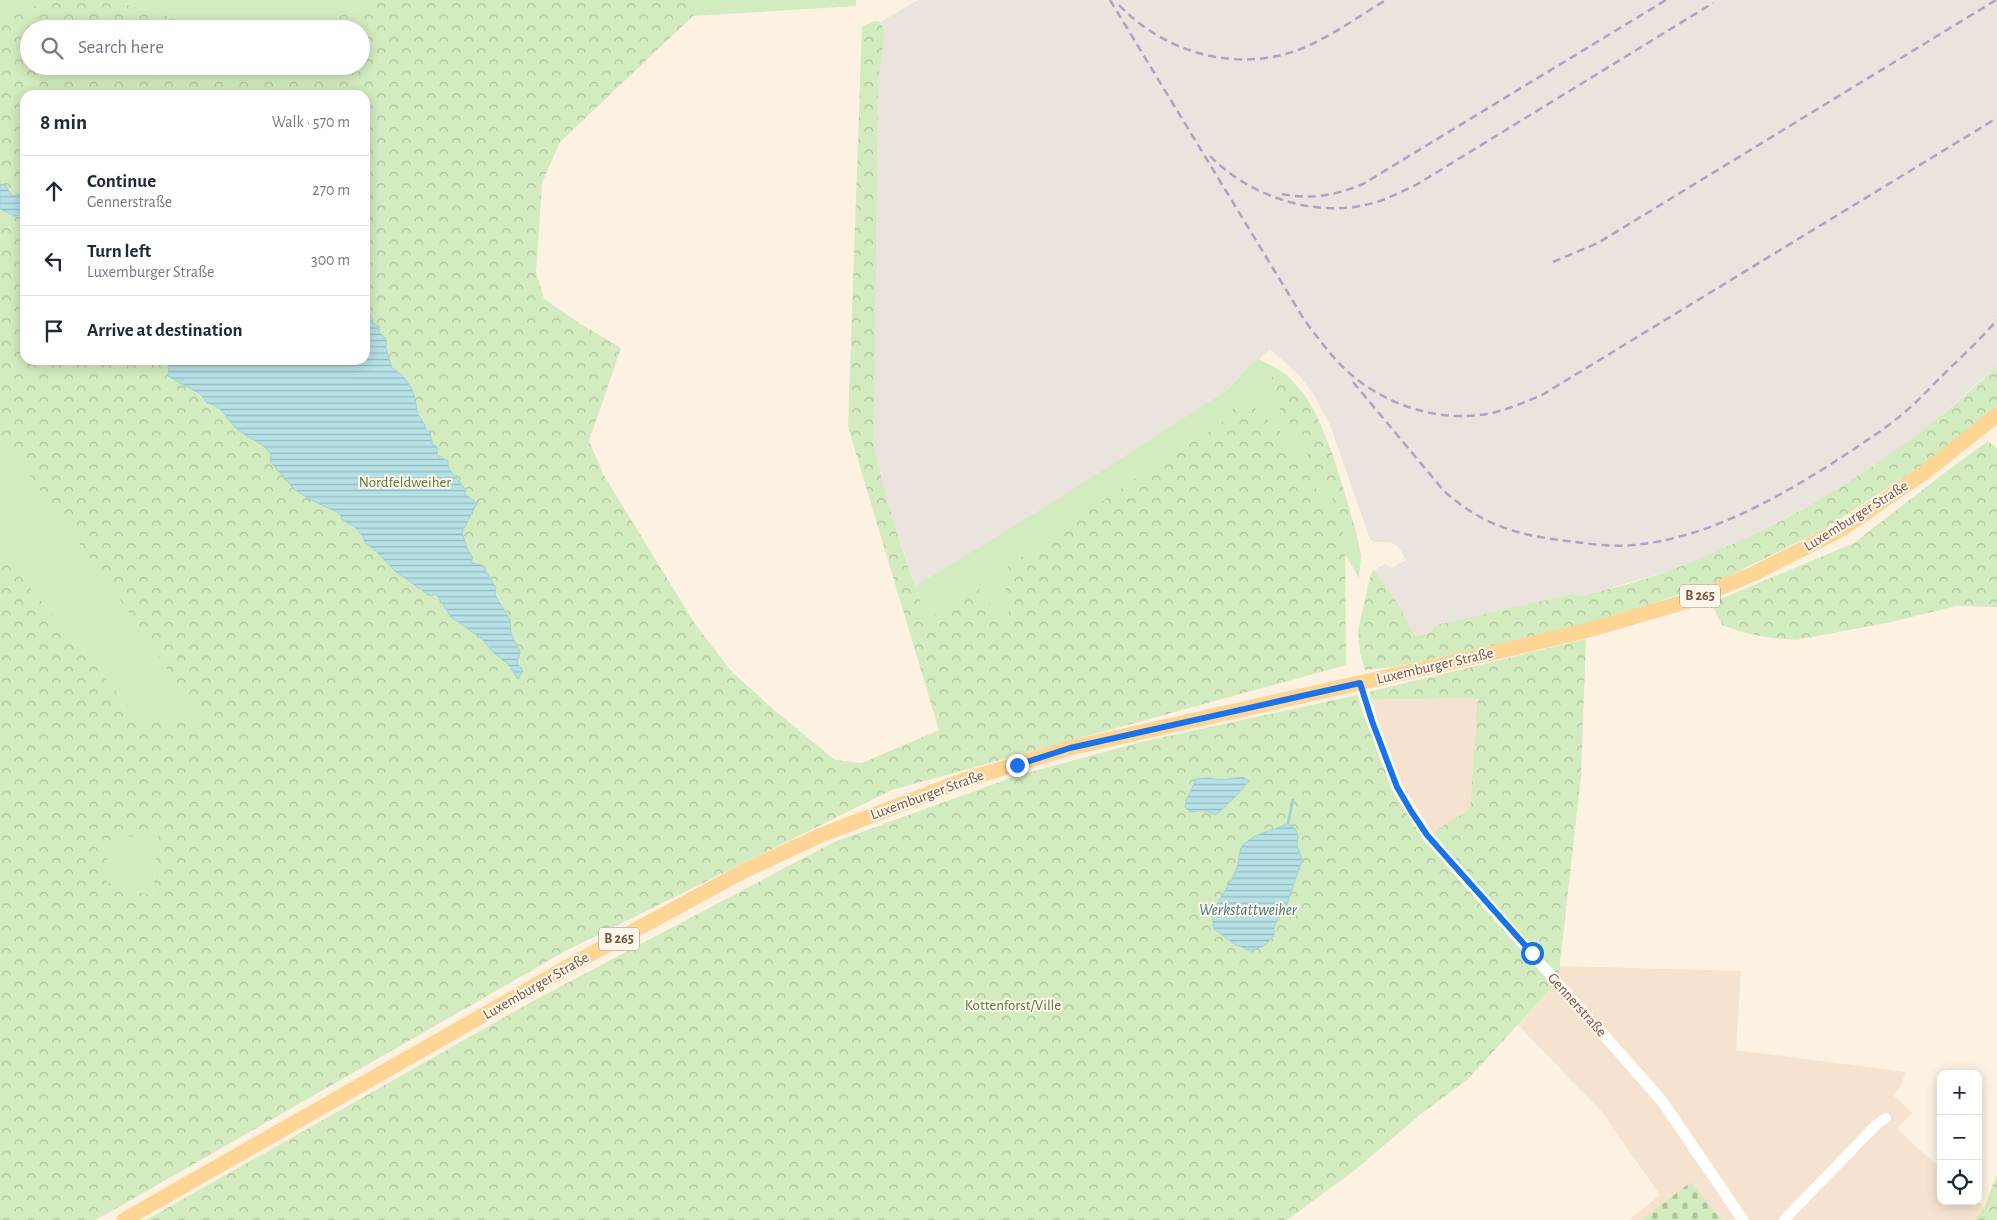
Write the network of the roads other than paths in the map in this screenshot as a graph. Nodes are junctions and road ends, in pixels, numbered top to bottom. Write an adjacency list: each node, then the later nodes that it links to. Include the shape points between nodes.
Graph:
1 (1997, 415): 2 (main road, Luxemburger Straße / B 265, via 1925,472 1842,528 1753,574 1688,601 1640,616)
2 (1360, 683): 5 (main road, Luxemburger Straße / B 265, via 1070,748 961,781 820,836 742,872 578,962); 6 (street, Gennerstraße, via 1397,787 1427,835 1662,1101)
3 (1886, 1118): 4 (street)
4 (1786, 1219)
5 (124, 1220)
6 (1744, 1220)

